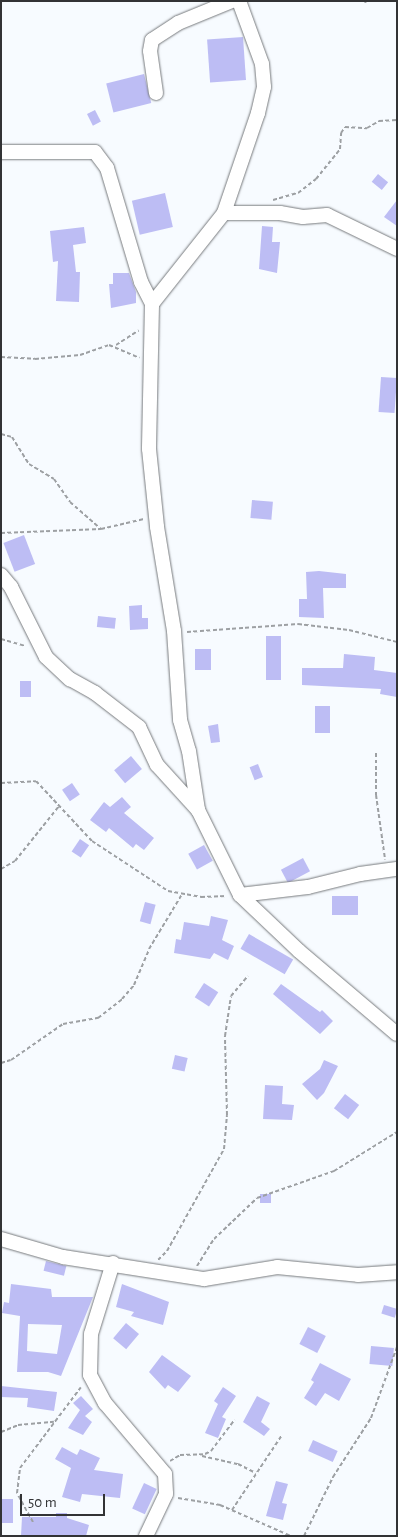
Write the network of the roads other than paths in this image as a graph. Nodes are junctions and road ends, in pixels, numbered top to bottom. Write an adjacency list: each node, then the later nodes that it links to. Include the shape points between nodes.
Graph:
1 (232, 1): 3 (street, via 178,23 152,40 150,51)
2 (239, 1): 5 (street, via 262,64 264,87)
3 (156, 93)
4 (1, 152): 7 (street, via 95,152 107,168 141,282)
5 (224, 213): 6 (street, via 303,217 327,214); 7 (street)
6 (397, 249)
7 (152, 304): 9 (street, via 149,449 174,631 180,720 189,751)
8 (1, 575): 9 (street, via 11,587 46,658 70,679 95,692 139,727 157,765)
9 (198, 810): 11 (street)
10 (392, 870): 11 (street, via 360,874 308,888)
11 (240, 895): 12 (street, via 299,951)
12 (397, 1034)
13 (1, 1239): 14 (street, via 63,1257)
14 (114, 1264): 15 (street, via 193,1278 217,1278 277,1267 358,1275); 16 (street, via 91,1334 91,1376 105,1403 166,1474 166,1494)
15 (397, 1272)
16 (146, 1536)

